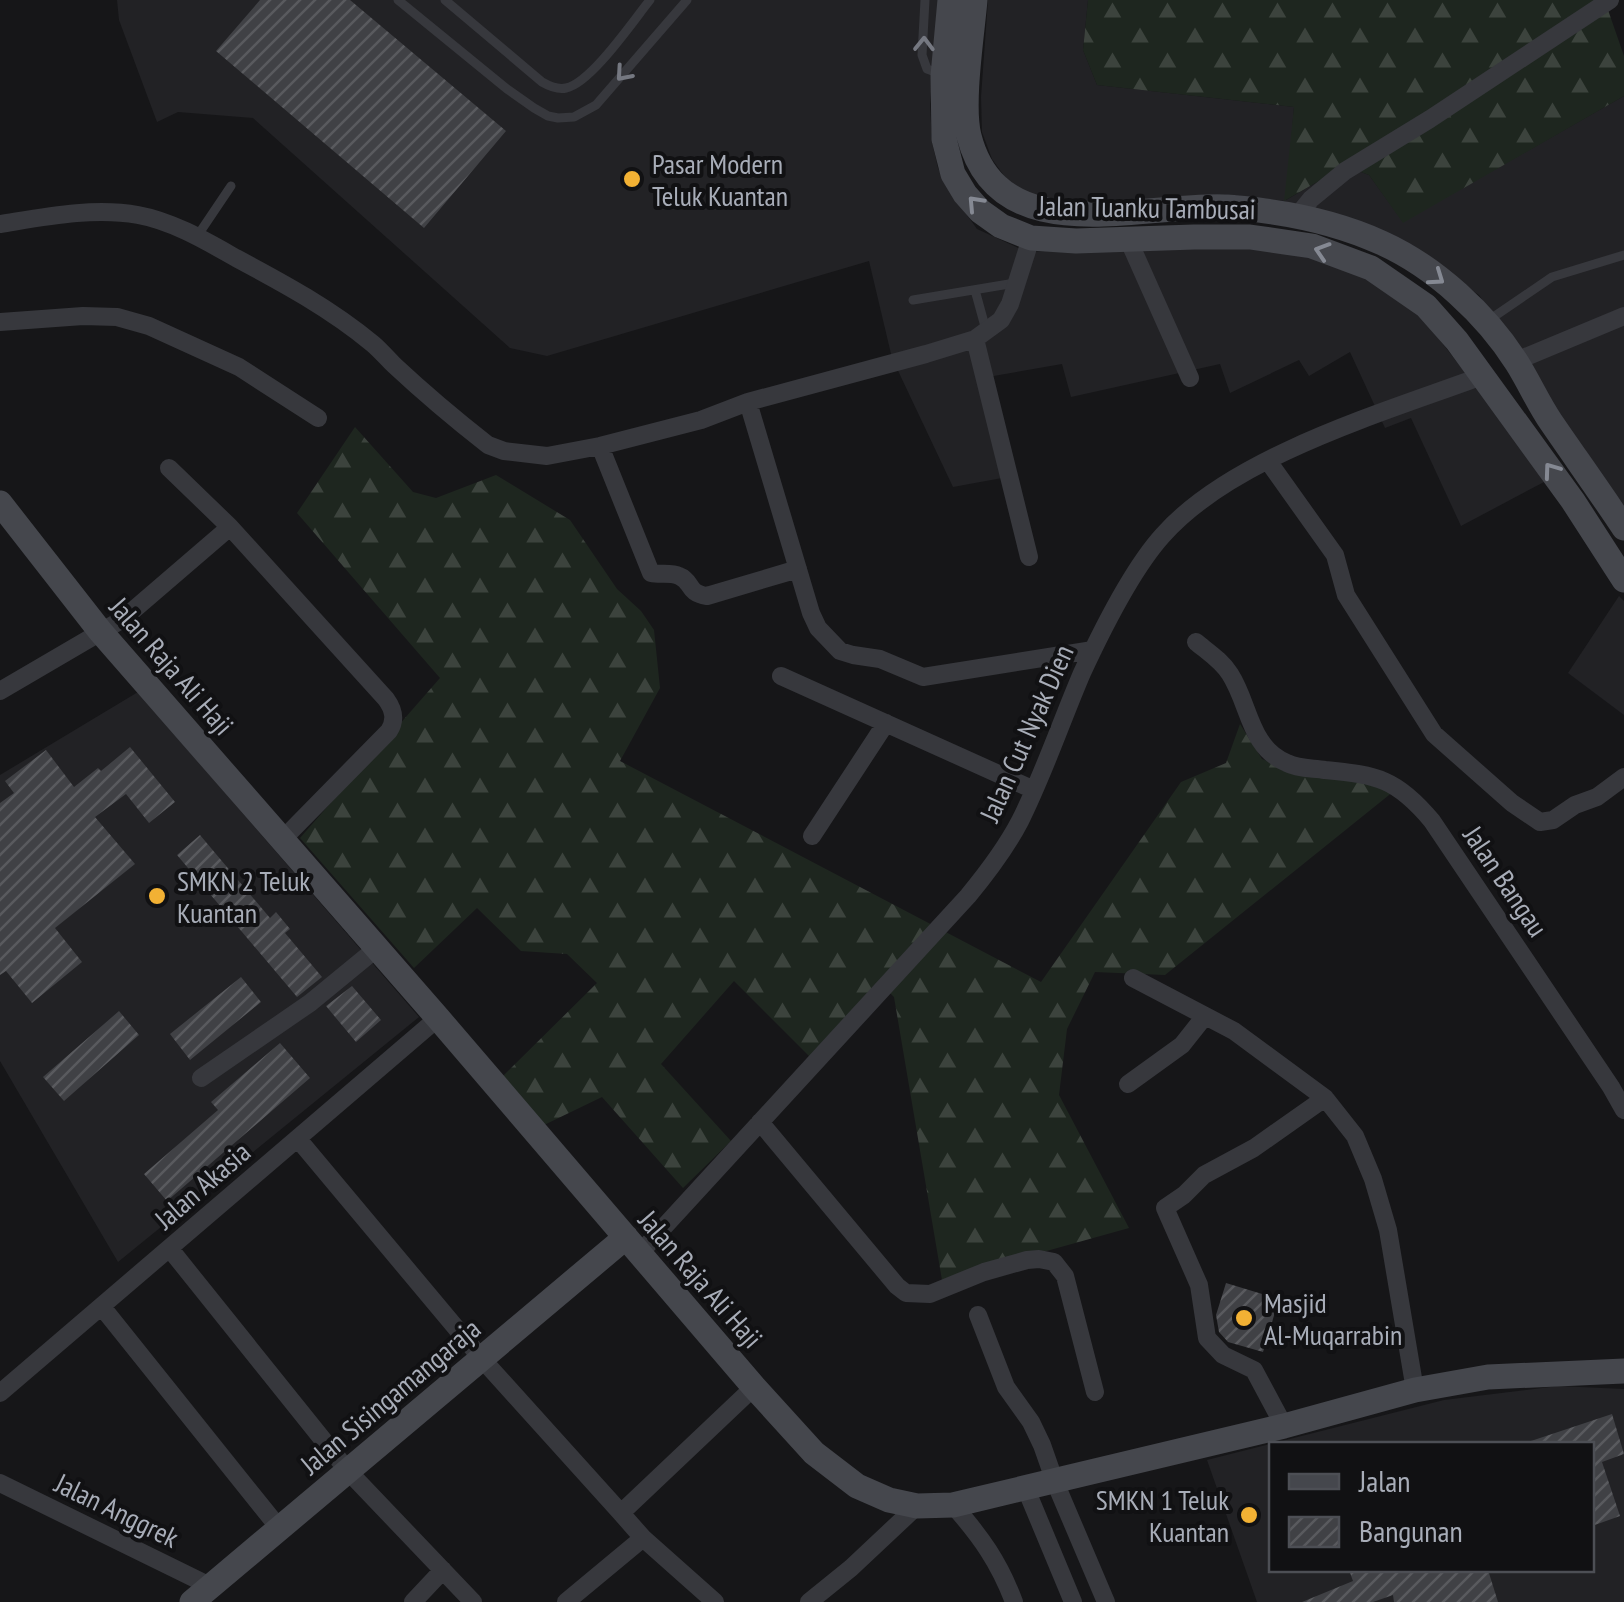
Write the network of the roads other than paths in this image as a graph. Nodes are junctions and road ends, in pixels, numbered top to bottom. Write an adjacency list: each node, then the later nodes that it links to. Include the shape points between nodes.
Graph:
1 (398, 0): 4 (lane, one-way to 1, via 596,104 558,118 507,89)
2 (445, 0): 3 (lane, via 542,82 560,89 591,73)
3 (650, 0)
4 (687, 0)
5 (925, 0): 9 (lane, one-way to 5, via 923,60)
6 (950, 0): 9 (street, Jalan Tuanku Tambusai)
7 (975, 0): 11 (street, Jalan Tuanku Tambusai, via 969,134 996,187 1043,211 1224,207)
8 (1610, 0): 11 (street, via 1345,170)
9 (943, 76): 14 (street, Jalan Tuanku Tambusai, one-way to 9, via 980,212 953,174 944,139)
10 (231, 186): 13 (lane)
11 (1298, 215): 16 (street, Jalan Tuanku Tambusai)
12 (0, 224): 13 (street, via 134,214)
13 (196, 238): 31 (street, via 340,318 488,445 548,456)
14 (1030, 238): 15 (street, Jalan Tuanku Tambusai); 19 (street)
15 (1128, 239): 18 (street, Jalan Tuanku Tambusai, one-way to 15, via 1312,246 1250,237); 28 (street)
16 (1386, 244): 18 (street); 23 (street, Jalan Tuanku Tambusai, one-way to 23)
17 (1624, 255): 23 (lane, via 1552,277)
18 (1371, 268): 27 (street, Jalan Tuanku Tambusai, via 1426,306)
19 (1015, 283): 20 (lane); 25 (street, via 1001,320)
20 (975, 290): 21 (lane); 25 (lane)
21 (913, 300)
22 (1624, 316): 26 (street)
23 (1487, 321): 26 (street, Jalan Tuanku Tambusai)
24 (0, 322): 30 (street, via 83,316 149,326 239,368)
25 (981, 336): 29 (street); 39 (street)
26 (1516, 361): 34 (street, Jalan Tuanku Tambusai)
27 (1482, 376): 32 (street, Jalan Cut Nyak Dien); 35 (street, Jalan Tuanku Tambusai, one-way to 27)
28 (1190, 378)
29 (748, 402): 31 (street); 40 (street)
30 (318, 418)
31 (600, 446): 40 (street, via 652,573 684,578 696,594 707,596)
32 (1268, 462): 44 (street, Jalan Cut Nyak Dien, via 1192,508 1163,535); 48 (street, via 1335,554 1346,595 1434,734 1469,766 1540,822 1597,798)
33 (169, 468): 37 (street)
34 (1596, 486): 35 (street); 38 (street, Jalan Tuanku Tambusai)
35 (1573, 501): 41 (street, Jalan Tuanku Tambusai)
36 (0, 503): 42 (street, Jalan Raja Ali Haji)
37 (230, 528): 42 (street); 51 (street, via 393,711 389,732)
38 (1624, 528)
39 (1029, 557)
40 (798, 568): 44 (street, via 818,628 831,644 916,676)
41 (1624, 580)
42 (100, 630): 46 (street); 51 (street, Jalan Raja Ali Haji)
43 (1196, 642): 59 (street, Jalan Bangau, via 1231,675 1261,744 1286,763 1378,778 1413,798)
44 (1093, 650): 49 (street, Jalan Cut Nyak Dien)
45 (781, 676): 47 (street)
46 (0, 691)
47 (886, 723): 49 (street); 50 (street)
48 (1624, 777)
49 (1034, 790): 60 (street, Jalan Cut Nyak Dien, via 992,867)
50 (812, 836)
51 (282, 840): 52 (street, Jalan Raja Ali Haji)
52 (378, 948): 55 (street, Jalan Raja Ali Haji); 56 (street)
53 (1134, 978): 54 (street)
54 (1205, 1016): 57 (street, via 1182,1045); 58 (street)
55 (438, 1018): 61 (street, Jalan Akasia); 62 (street, Jalan Raja Ali Haji)
56 (200, 1078)
57 (1128, 1084)
58 (1325, 1098): 69 (street, via 1355,1136 1373,1179); 72 (street, via 1165,1208 1199,1285 1207,1338 1254,1370)
59 (1624, 1110)
60 (760, 1122): 62 (street, Jalan Cut Nyak Dien); 70 (street, via 906,1293 930,1294 1027,1260 1059,1266)
61 (298, 1139): 63 (street, Jalan Akasia); 66 (street)
62 (633, 1245): 66 (street, Jalan Sisingamangaraja); 68 (street, Jalan Raja Ali Haji)
63 (170, 1249): 64 (street, Jalan Akasia); 73 (street)
64 (102, 1307): 71 (street, Jalan Akasia); 80 (street)
65 (978, 1315): 74 (street)
66 (482, 1359): 73 (street, Jalan Sisingamangaraja); 79 (street)
67 (1624, 1371): 69 (street, Jalan Raja Ali Haji, via 1488,1378)
68 (754, 1387): 78 (street, Jalan Raja Ali Haji, via 814,1452 857,1486); 79 (street)
69 (1415, 1390): 72 (street, Jalan Raja Ali Haji)
70 (1095, 1392)
71 (0, 1393)
72 (1284, 1426): 74 (street, Jalan Raja Ali Haji)
73 (348, 1470): 80 (street, Jalan Sisingamangaraja); 82 (street)
74 (1055, 1482): 76 (street, Jalan Raja Ali Haji); 91 (street)
75 (0, 1484): 83 (street, Jalan Anggrek)
76 (1026, 1489): 77 (street, Jalan Raja Ali Haji); 90 (street)
77 (953, 1505): 78 (street, Jalan Raja Ali Haji); 89 (street, via 998,1562)
78 (917, 1506): 88 (street)
79 (621, 1513): 81 (street)
80 (279, 1528): 83 (street, Jalan Sisingamangaraja)
81 (644, 1538): 86 (street); 87 (street)
82 (443, 1570): 84 (street); 85 (street)
83 (201, 1594)
84 (413, 1602)
85 (473, 1602)
86 (566, 1602)
87 (715, 1602)
88 (810, 1602)
89 (1014, 1602)
90 (1073, 1602)
91 (1106, 1602)

